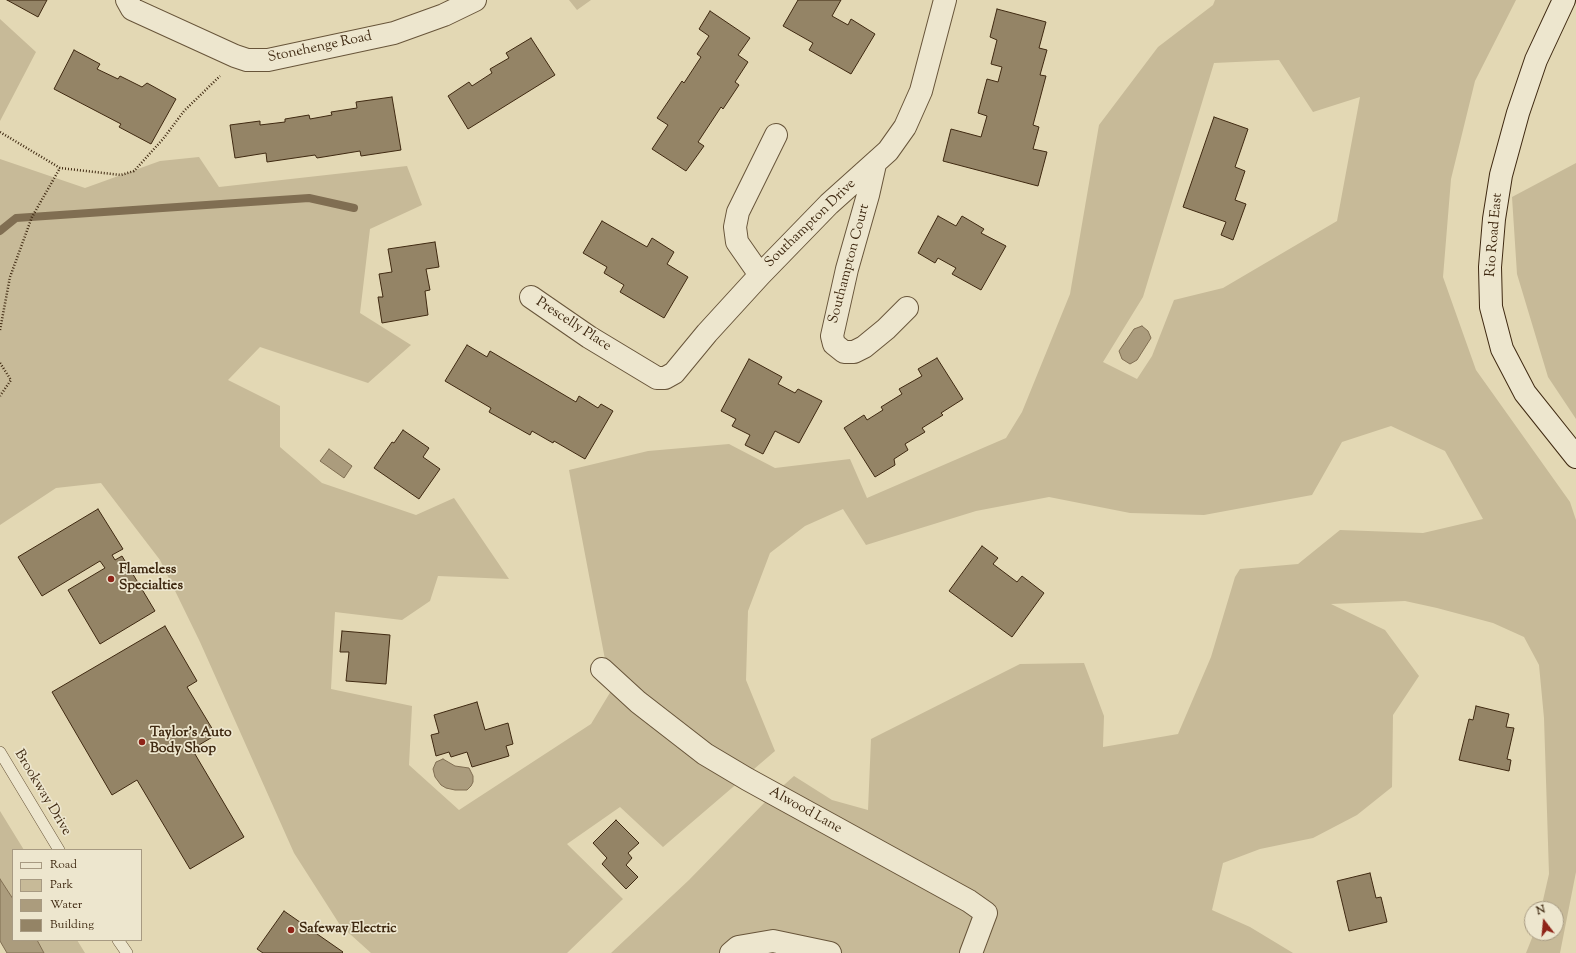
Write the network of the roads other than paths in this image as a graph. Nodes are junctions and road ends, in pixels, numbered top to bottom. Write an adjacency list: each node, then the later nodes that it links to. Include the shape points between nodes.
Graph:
1 (127, 0): 2 (street, Stonehenge Road, via 132,9 247,60 268,60 394,33 444,15)
2 (475, 0)
3 (945, 0): 6 (street, Southampton Drive, via 921,91 905,127)
4 (1564, 0): 11 (street, Rio Road East, via 1536,60 1501,174 1490,267 1491,307 1502,349 1525,393)
5 (776, 135): 7 (street, via 738,212 735,227 737,242)
6 (875, 164): 7 (street, Southampton Drive, via 829,204); 9 (street, Southampton Court, via 847,269 832,336 834,344 844,352 854,352 886,330)
7 (760, 275): 10 (street, Southampton Drive, via 674,373 665,378 657,378)
8 (531, 297): 10 (street, Prescelly Place)
9 (907, 308)
10 (616, 353)
11 (1576, 457)
12 (602, 669): 19 (street, Alwood Lane, via 638,702 705,754 969,901 986,913)
13 (0, 752): 14 (lane, Brookway Drive)
14 (58, 849)
15 (119, 941): 16 (lane)
16 (127, 953)
17 (732, 953): 18 (street, via 738,948 773,940)
18 (830, 953)
19 (971, 953)

